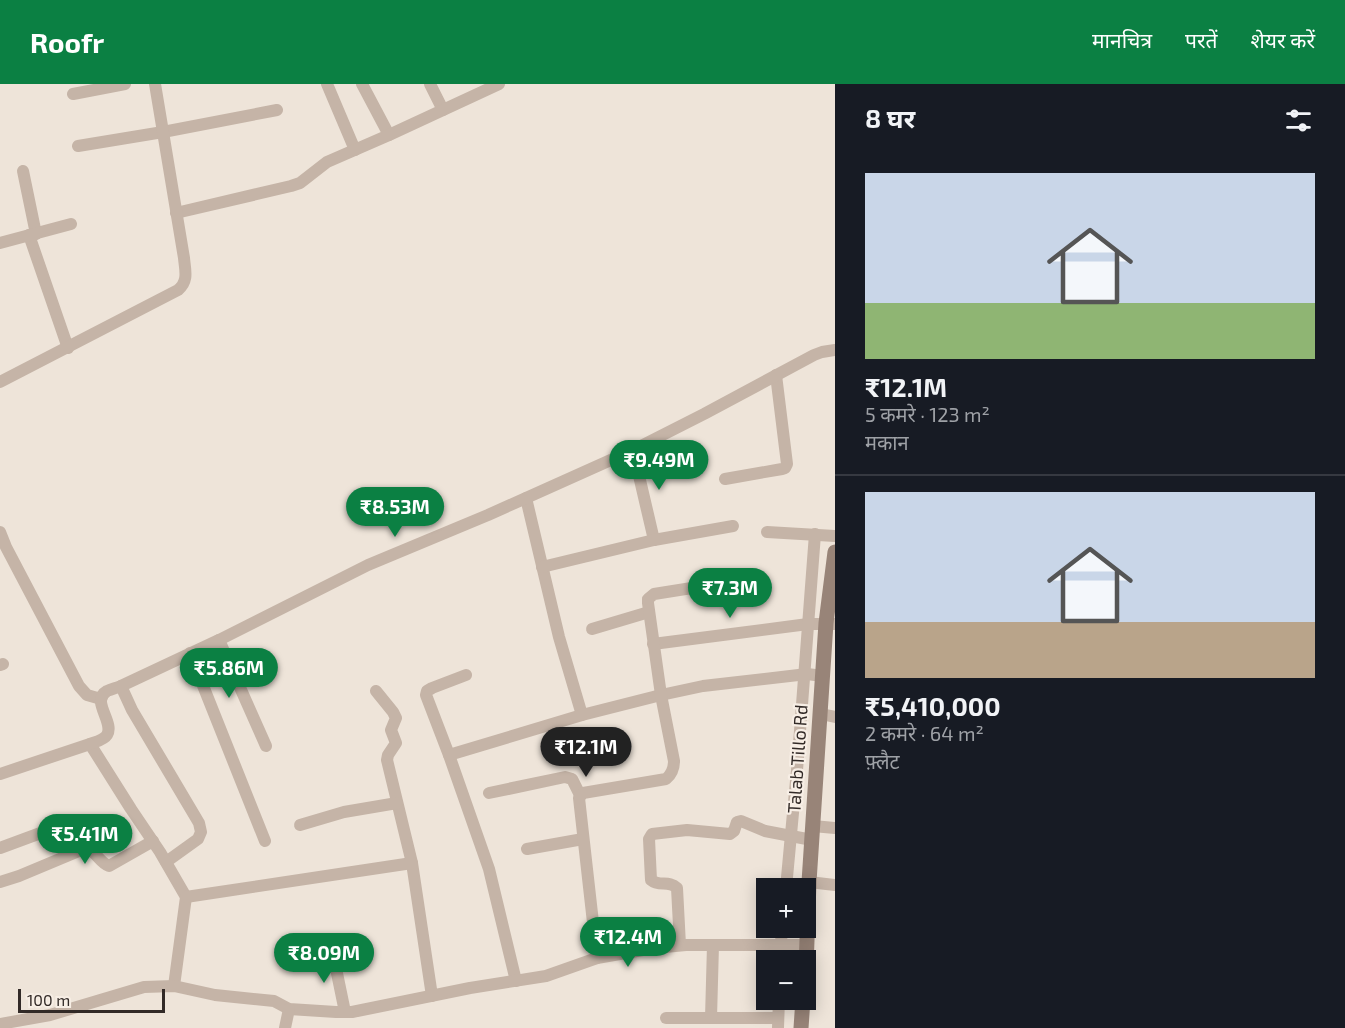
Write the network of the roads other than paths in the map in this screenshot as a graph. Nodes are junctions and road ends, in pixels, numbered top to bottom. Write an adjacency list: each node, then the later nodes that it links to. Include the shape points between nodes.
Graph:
1 (125, 84): 7 (street)
2 (155, 84): 10 (street)
3 (327, 84): 13 (street)
4 (362, 84): 11 (street)
5 (430, 84): 9 (street)
6 (499, 84): 9 (street)
7 (73, 94)
8 (277, 110): 10 (street)
9 (443, 110): 11 (street)
10 (163, 132): 12 (street); 15 (street)
11 (389, 135): 13 (street)
12 (78, 146)
13 (355, 150): 15 (street, via 327,162 300,183)
14 (23, 171): 17 (street)
15 (176, 213): 19 (street, via 186,276 183,285)
16 (71, 224): 17 (street)
17 (33, 235): 18 (street); 19 (street)
18 (0, 243)
19 (68, 348): 22 (street)
20 (835, 351): 21 (street, via 822,352)
21 (776, 375): 23 (street); 24 (street, via 787,464 782,470)
22 (0, 382)
23 (633, 450): 25 (street); 30 (street)
24 (725, 479)
25 (526, 498): 32 (street); 38 (street, via 368,565)
26 (733, 526): 30 (street)
27 (0, 532): 46 (street, via 79,686 87,695)
28 (766, 532): 29 (street)
29 (824, 535): 36 (street)
30 (654, 540): 32 (street)
31 (834, 560): 34 (main road, Talab Tillo Rd)
32 (542, 567): 47 (street)
33 (742, 579): 35 (street, via 654,594 648,599)
34 (833, 588): 36 (main road, Talab Tillo Rd)
35 (649, 612): 37 (street); 39 (street)
36 (820, 624): 39 (street); 42 (main road, Talab Tillo Rd)
37 (592, 629)
38 (219, 640): 40 (street); 50 (street)
39 (653, 644): 45 (street)
40 (190, 653): 43 (street); 62 (street)
41 (466, 675): 51 (street, via 432,688 426,695)
42 (812, 675): 45 (street, via 703,686); 48 (main road, Talab Tillo Rd); 59 (street)
43 (121, 686): 46 (street, via 105,692); 65 (street, via 201,828 198,839)
44 (376, 691): 55 (street, via 396,718 391,730 396,743 387,760)
45 (661, 695): 47 (street); 54 (street, via 674,761 670,776 661,781)
46 (101, 699): 49 (street, via 109,729 104,738)
47 (582, 715): 51 (street)
48 (828, 715): 59 (main road, Talab Tillo Rd)
49 (90, 744): 52 (street); 61 (street)
50 (266, 746)
51 (449, 755): 82 (street, via 489,869)
52 (0, 774)
53 (489, 793): 54 (street, via 565,777 572,779)
54 (580, 795): 60 (street)
55 (397, 803): 57 (street); 66 (street)
56 (73, 821): 63 (street)
57 (300, 825)
58 (835, 828): 59 (street)
59 (803, 836): 67 (street); 68 (main road, Talab Tillo Rd); 75 (street, via 765,831 741,820 730,834 687,830 650,835 651,880 677,888)
60 (583, 839): 64 (street); 81 (street)
61 (153, 841): 65 (street); 69 (street, via 113,865 106,865 89,848 82,848)
62 (265, 841)
63 (0, 848)
64 (527, 849)
65 (166, 862): 72 (street)
66 (412, 863): 72 (street); 84 (street)
67 (789, 878)
68 (808, 878)
69 (0, 882)
70 (816, 883): 71 (street)
71 (835, 885)
72 (186, 897): 83 (street)
73 (789, 938): 77 (street)
74 (796, 938): 77 (main road, Talab Tillo Rd)
75 (680, 945): 76 (street); 81 (street)
76 (713, 945): 77 (street); 89 (street)
77 (794, 945): 79 (street); 80 (main road, Talab Tillo Rd)
78 (332, 949): 87 (street)
79 (789, 950)
80 (796, 950)
81 (597, 958): 82 (street, via 552,974)
82 (516, 981): 84 (street)
83 (174, 986): 85 (street, via 274,1001); 91 (street, via 144,987)
84 (432, 996): 87 (street)
85 (289, 1008): 87 (street); 92 (street)
86 (802, 1010): 93 (main road)
87 (345, 1012)
88 (666, 1017): 89 (street)
89 (711, 1018): 90 (street)
90 (778, 1023)
91 (7, 1025)
92 (285, 1028)
93 (801, 1028)

